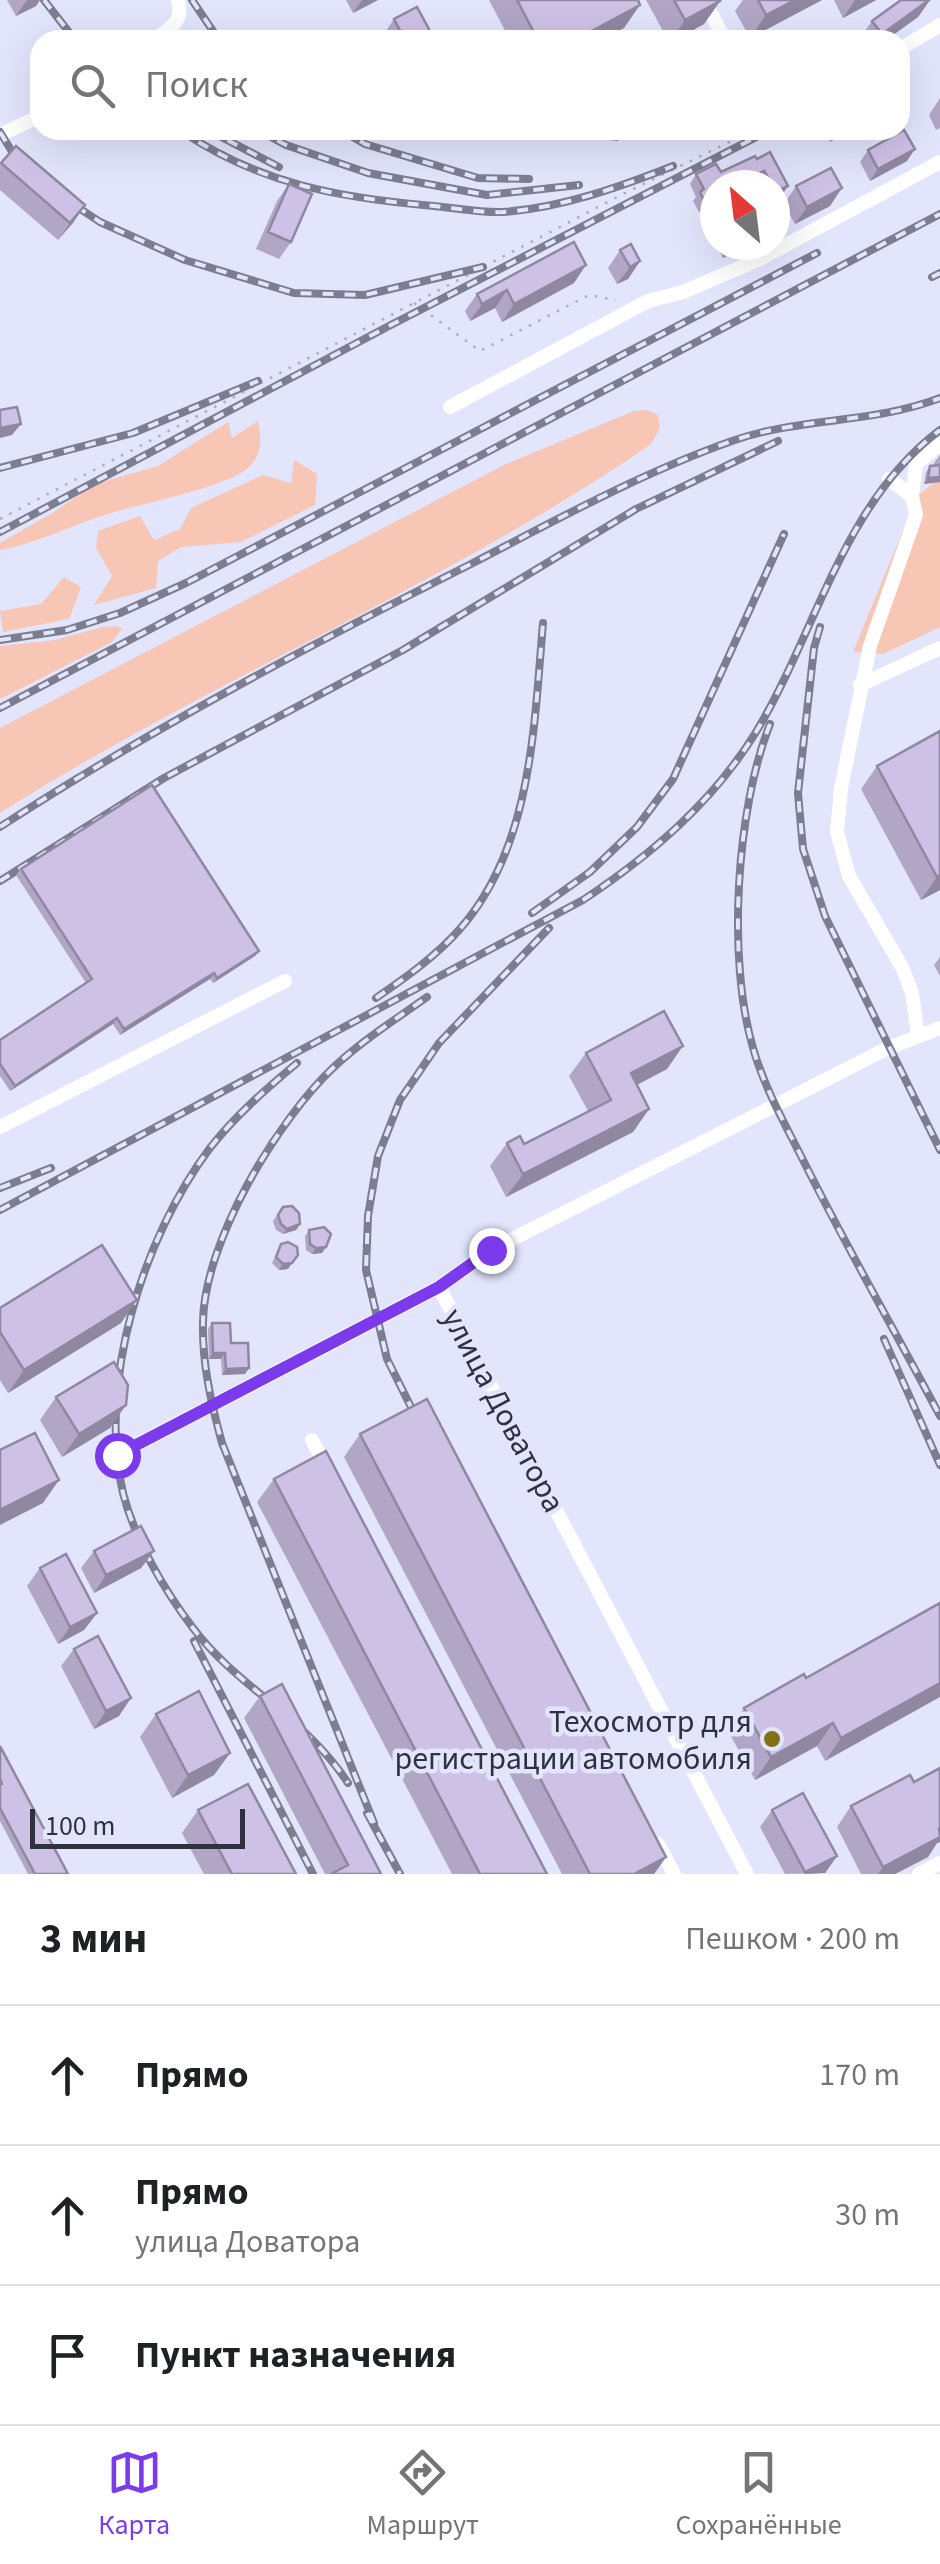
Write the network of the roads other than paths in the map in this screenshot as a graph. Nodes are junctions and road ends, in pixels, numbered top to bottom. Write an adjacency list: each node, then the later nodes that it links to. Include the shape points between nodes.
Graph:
1 (178, 0): 4 (street, via 181,12)
2 (704, 0): 5 (street)
3 (940, 25): 6 (street)
4 (168, 30)
5 (720, 30)
6 (910, 43)
7 (30, 121): 8 (street)
8 (0, 135)
9 (940, 162): 10 (street, via 760,259 648,301)
10 (450, 406)
11 (940, 444): 13 (street, via 916,464)
12 (888, 479): 13 (street)
13 (912, 496): 15 (street, via 914,527)
14 (940, 648): 15 (street)
15 (860, 685): 18 (street, via 837,832 849,876 902,967)
16 (285, 981): 19 (street)
17 (940, 1028): 18 (street, улица Доватора)
18 (918, 1036): 20 (street, улица Доватора, via 491,1250)
19 (0, 1128)
20 (439, 1287): 22 (street); 27 (street, улица Доватора)
21 (312, 1440): 23 (street)
22 (117, 1455)
23 (340, 1492)
24 (652, 1832): 26 (street)
25 (940, 1863): 28 (street)
26 (674, 1874)
27 (747, 1874)
28 (919, 1874)

